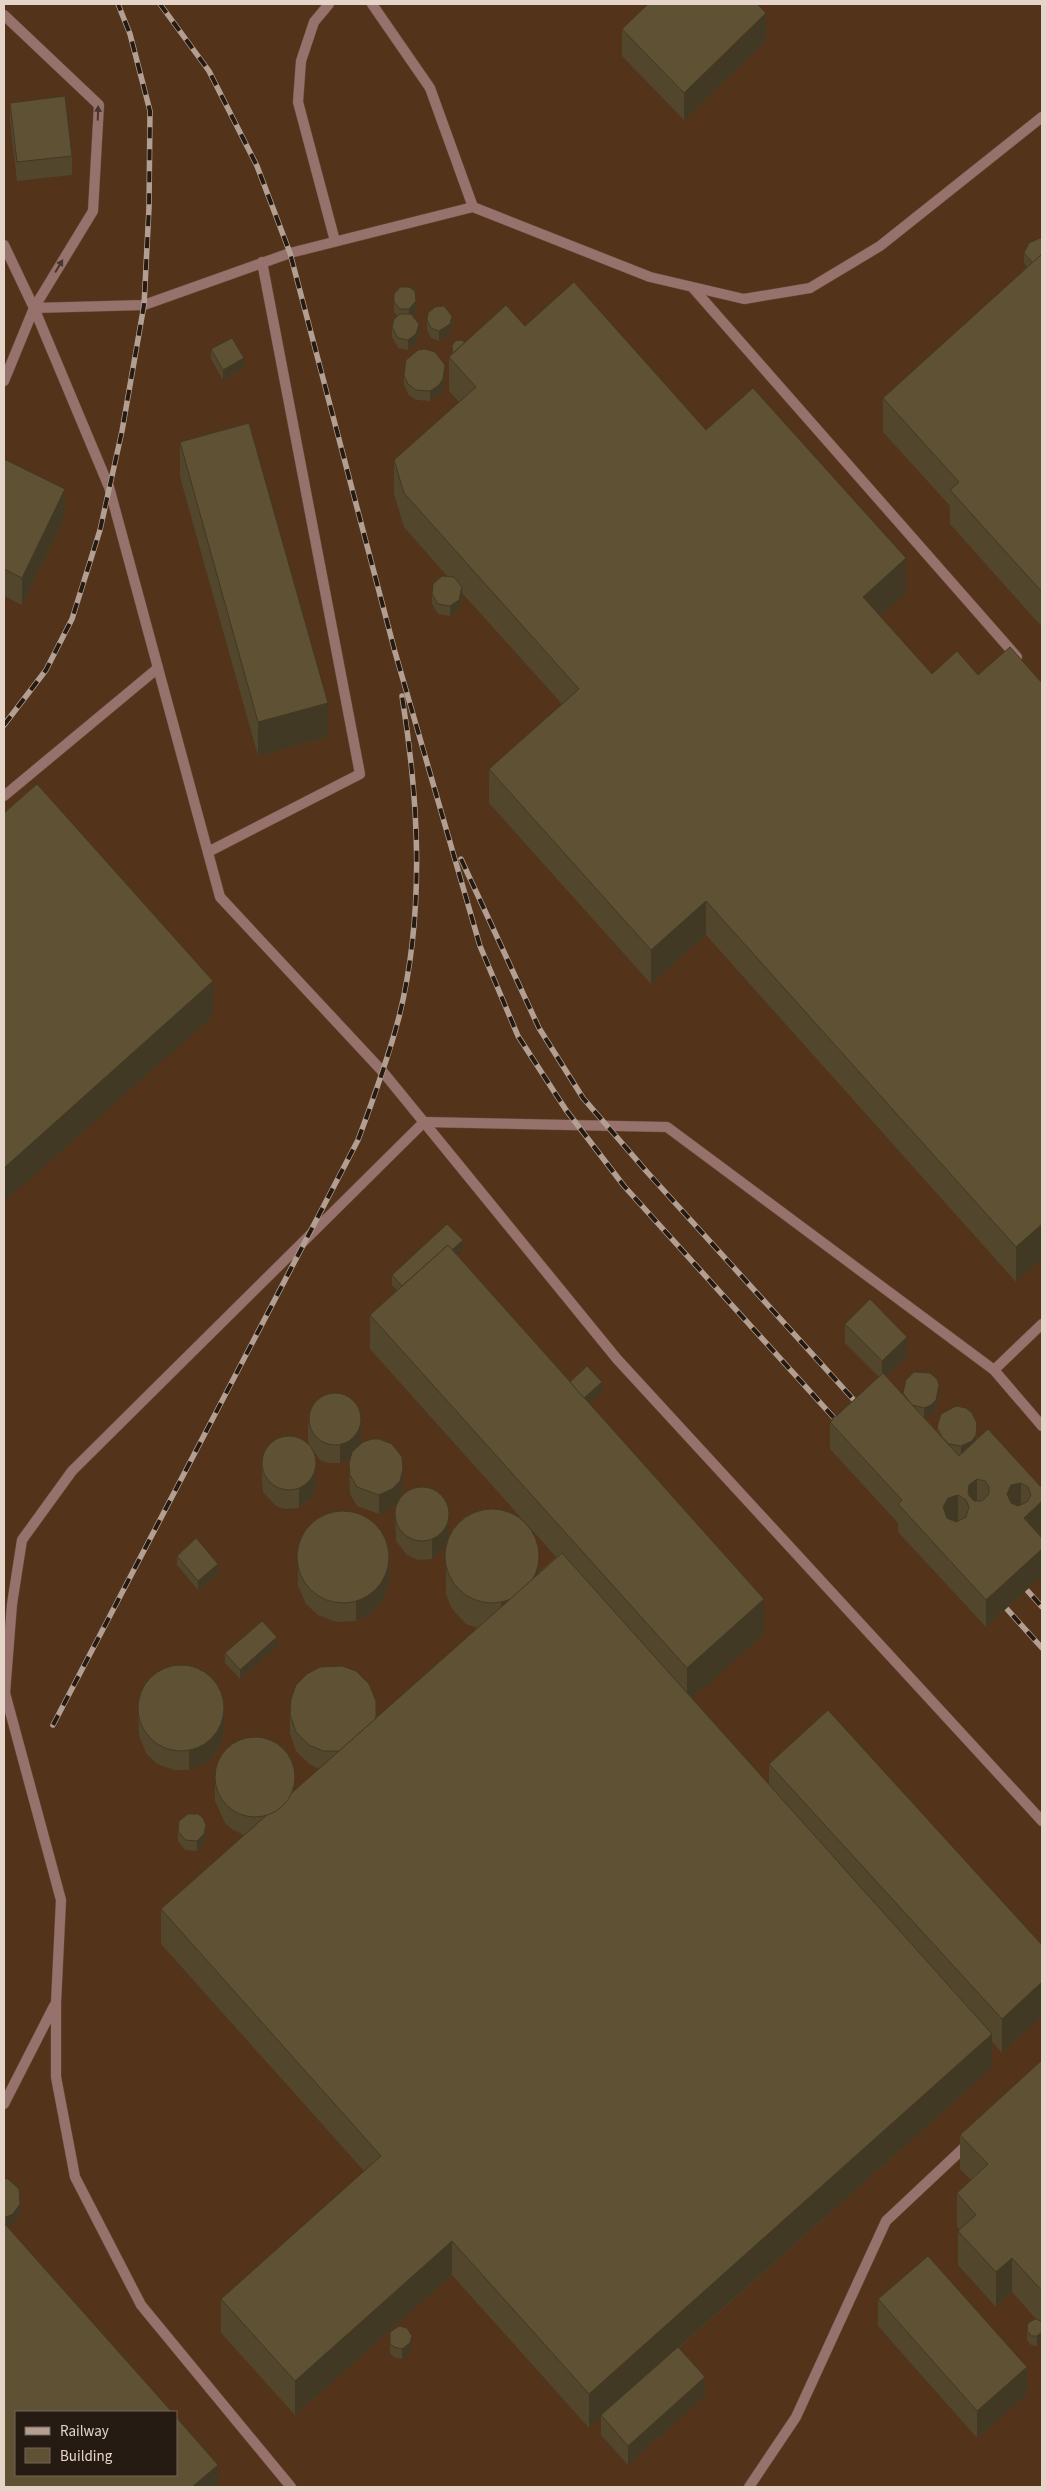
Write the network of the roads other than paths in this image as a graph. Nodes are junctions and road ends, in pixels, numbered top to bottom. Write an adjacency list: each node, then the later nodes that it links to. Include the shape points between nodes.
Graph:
1 (329, 4): 6 (lane, via 314,22 301,61 298,102)
2 (372, 4): 5 (lane, via 430,88)
3 (4, 15): 10 (lane, one-way to 3, via 92,211 99,105)
4 (1042, 117): 9 (lane, via 880,246 810,288 744,299)
5 (474, 207): 6 (lane); 9 (lane, via 650,277)
6 (336, 241): 8 (lane)
7 (4, 245): 10 (lane)
8 (262, 262): 10 (lane, via 144,304); 15 (lane, via 360,774)
9 (693, 288): 12 (lane)
10 (34, 308): 11 (lane); 13 (lane, via 110,487)
11 (4, 381)
12 (1022, 663)
13 (158, 668): 14 (lane); 15 (lane)
14 (4, 796)
15 (208, 852): 16 (lane, via 220,897 383,1072)
16 (424, 1122): 18 (lane, via 667,1127); 20 (lane, via 617,1359); 21 (lane, via 72,1471 22,1540 4,1693 61,1900)
17 (1042, 1324): 18 (lane)
18 (994, 1370): 19 (lane)
19 (1042, 1426)
20 (1042, 1821)
21 (56, 2003): 22 (lane); 24 (lane, via 56,2077 75,2178 141,2305)
22 (4, 2104)
23 (978, 2135): 25 (lane, via 886,2221 796,2417)
24 (291, 2487)
25 (749, 2487)

